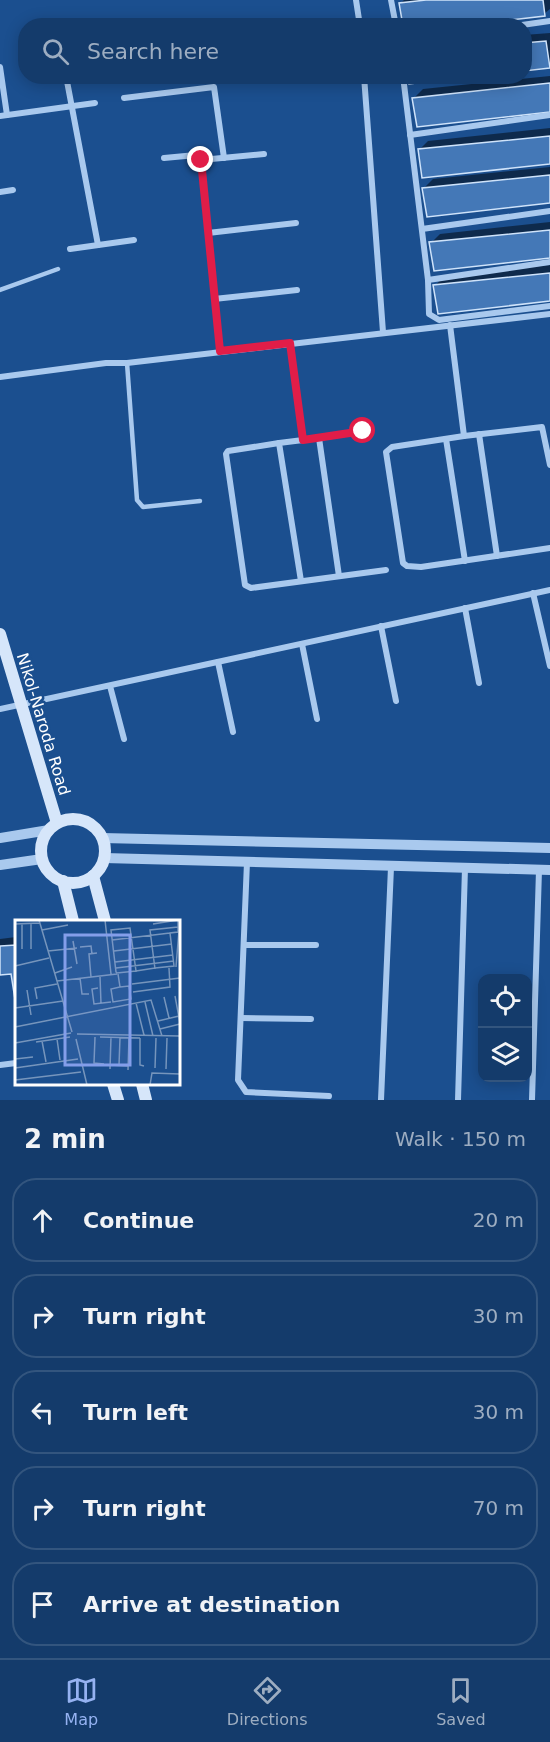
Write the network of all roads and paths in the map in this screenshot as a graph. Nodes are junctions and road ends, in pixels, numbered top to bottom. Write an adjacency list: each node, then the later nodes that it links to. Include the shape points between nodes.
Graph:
1 (356, 0): 3 (street)
2 (391, 0): 4 (street)
3 (359, 18)
4 (394, 18)
5 (550, 21): 6 (street)
6 (532, 24)
7 (0, 67): 14 (street)
8 (67, 84): 13 (street)
9 (365, 84): 39 (street)
10 (404, 84): 16 (street)
11 (124, 98): 19 (street, via 214,87)
12 (95, 103): 13 (street)
13 (71, 107): 14 (street); 28 (street)
14 (4, 115)
15 (550, 115): 16 (street)
16 (410, 135): 25 (street)
17 (264, 154): 19 (street)
18 (165, 158): 20 (street, via 199,155)
19 (224, 158): 20 (street)
20 (201, 160): 26 (street)
21 (13, 190): 22 (street)
22 (0, 192)
23 (550, 211): 25 (street)
24 (296, 223): 26 (street)
25 (422, 229): 32 (street)
26 (208, 233): 35 (street)
27 (134, 240): 28 (street)
28 (98, 245): 29 (street)
29 (70, 249)
30 (550, 262): 32 (street)
31 (58, 269): 33 (lane)
32 (428, 280): 36 (street, via 429,314 440,320)
33 (0, 290)
34 (297, 290): 35 (street)
35 (214, 299): 41 (street)
36 (550, 306)
37 (550, 314): 38 (street)
38 (450, 325): 39 (street); 46 (street)
39 (383, 332): 40 (street)
40 (290, 343): 41 (street); 49 (street)
41 (220, 351): 42 (street)
42 (127, 363): 43 (street); 52 (lane, via 137,500 143,507)
43 (0, 377)
44 (363, 431): 47 (street)
45 (479, 434): 46 (street); 51 (street, via 542,427); 54 (street)
46 (464, 436): 48 (street)
47 (319, 438): 49 (street); 57 (street)
48 (446, 439): 55 (street); 55 (street, via 392,447 386,455 403,563 421,567)
49 (303, 440): 50 (street)
50 (279, 443): 58 (street); 58 (street, via 226,454 245,585)
51 (550, 465)
52 (200, 501)
53 (550, 548): 54 (street)
54 (497, 556): 55 (street)
55 (465, 561)
56 (386, 570): 57 (street)
57 (339, 576): 58 (street)
58 (301, 581)
59 (550, 590): 60 (street)
60 (533, 593): 61 (street); 66 (street)
61 (465, 608): 62 (street); 67 (street)
62 (381, 626): 64 (street); 69 (street)
63 (0, 634): 70 (main road, Nikol-Naroda Road)
64 (302, 644): 65 (street); 72 (street)
65 (218, 662): 68 (street); 73 (street)
66 (550, 666)
67 (479, 683)
68 (110, 686): 70 (street); 74 (street)
69 (396, 701)
70 (21, 705): 71 (street); 75 (main road, Nikol-Naroda Road)
71 (0, 709)
72 (317, 719)
73 (233, 732)
74 (124, 739)
75 (53, 826): 76 (street); 77 (main road, Nikol-Naroda Road, via 78,820 88,823); 80 (main road, via 43,838)
76 (0, 838)
77 (102, 838): 78 (street); 79 (main road)
78 (550, 848)
79 (104, 858): 81 (street); 86 (main road)
80 (42, 859): 82 (street); 87 (main road, via 46,869)
81 (247, 862): 83 (street); 90 (street)
82 (0, 865)
83 (391, 867): 84 (street); 101 (street)
84 (465, 868): 85 (street); 103 (street)
85 (545, 870): 104 (street)
86 (93, 876): 87 (main road, via 73,883); 89 (main road)
87 (63, 881): 88 (main road)
88 (73, 920)
89 (105, 920)
90 (244, 945): 91 (street); 92 (street)
91 (316, 945)
92 (241, 1018): 93 (street); 98 (street, via 238,1080 246,1092)
93 (311, 1019)
94 (15, 1063): 95 (street)
95 (0, 1065)
96 (114, 1085): 99 (main road)
97 (142, 1085): 100 (main road)
98 (329, 1096)
99 (118, 1100)
100 (146, 1100)
101 (381, 1100): 102 (street)
102 (386, 1100)
103 (458, 1100)
104 (532, 1100)

